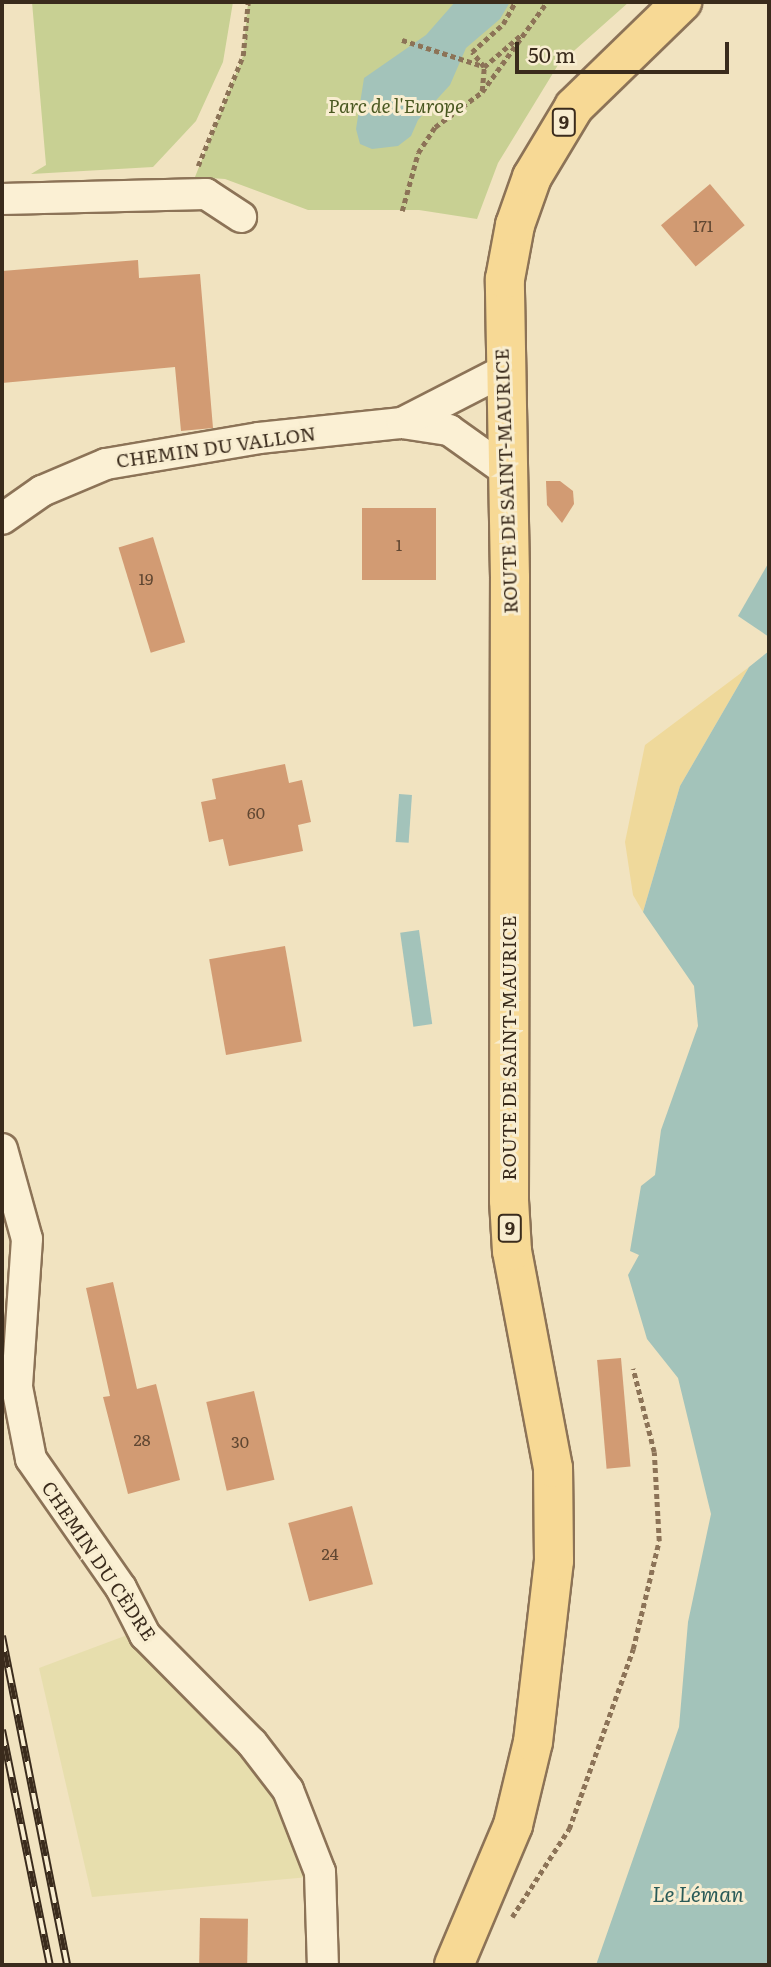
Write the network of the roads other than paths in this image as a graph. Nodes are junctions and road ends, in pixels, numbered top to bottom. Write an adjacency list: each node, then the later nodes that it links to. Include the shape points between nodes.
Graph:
1 (682, 2): 4 (main road, ROUTE DE SAINT-MAURICE / 9, via 574,107 532,177 515,225 505,279)
2 (2, 199): 3 (street, via 206,194)
3 (241, 217)
4 (503, 372): 5 (street, CHEMIN DU VALLON); 6 (main road, ROUTE DE SAINT-MAURICE / 9)
5 (402, 423): 6 (street, CHEMIN DU VALLON, via 449,430); 7 (street, CHEMIN DU VALLON, via 118,461 59,482)
6 (508, 472): 10 (main road, ROUTE DE SAINT-MAURICE / 9, via 509,1200 512,1251 553,1468 554,1561 547,1650 528,1765 513,1825)
7 (2, 519)
8 (2, 1149): 9 (street, CHEMIN DU CÈDRE, via 27,1239 27,1302 17,1362 23,1432 37,1470 128,1601 145,1635 252,1743 288,1790 320,1872)
9 (323, 1965)
10 (454, 1965)

